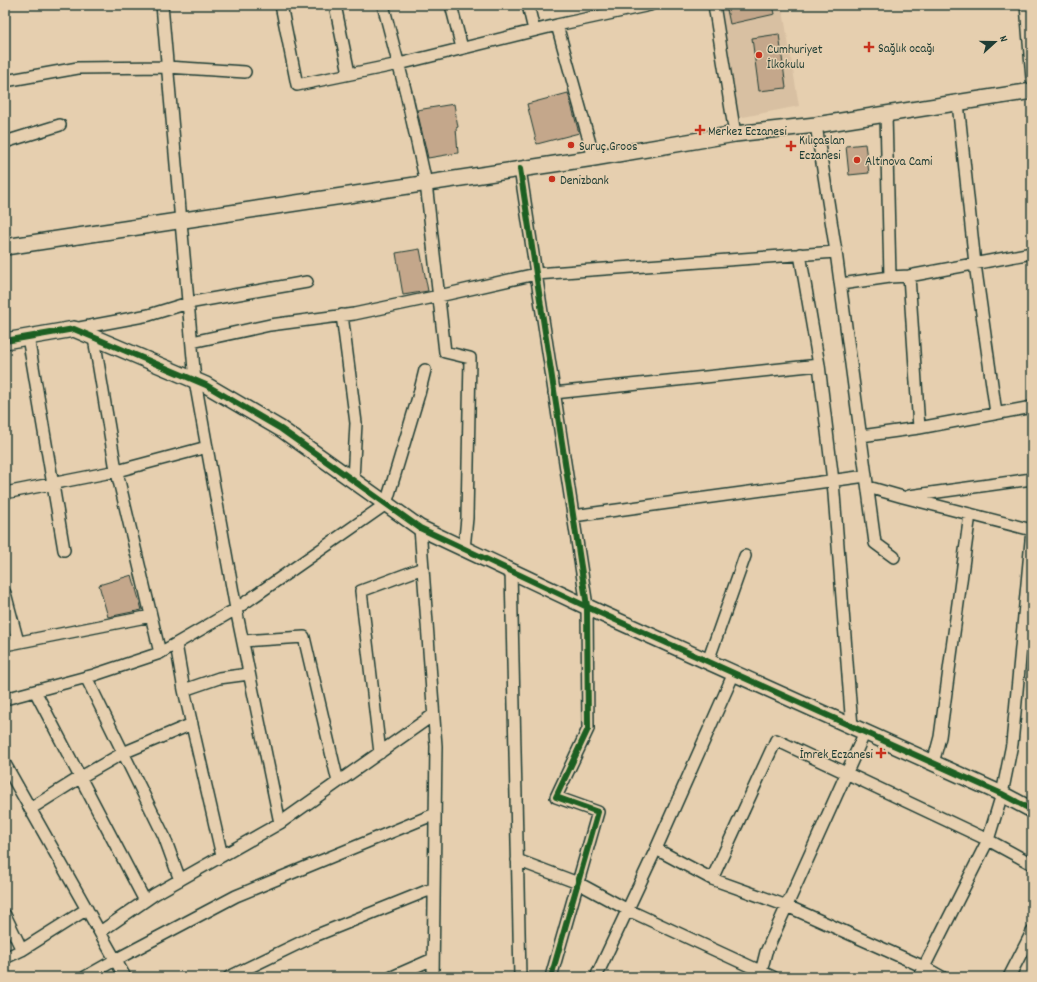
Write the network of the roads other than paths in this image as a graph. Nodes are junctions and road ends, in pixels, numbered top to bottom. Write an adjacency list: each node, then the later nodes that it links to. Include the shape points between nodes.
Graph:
1 (162, 5): 15 (street)
2 (281, 5): 17 (street, via 297,85)
3 (335, 5): 17 (street)
4 (383, 5): 14 (street)
5 (451, 5): 13 (street)
6 (528, 5): 12 (street)
7 (650, 5): 10 (street)
8 (714, 5): 25 (street)
9 (1026, 5): 18 (street)
10 (603, 10): 11 (street)
11 (557, 25): 12 (street); 27 (street)
12 (534, 30): 13 (street)
13 (462, 48): 14 (street)
14 (399, 64): 17 (street); 29 (street)
15 (167, 67): 16 (street); 19 (street, via 78,68); 30 (street)
16 (244, 72)
17 (349, 73)
18 (1032, 80)
19 (5, 81)
20 (1032, 91): 21 (street)
21 (958, 103): 22 (street); 35 (street)
22 (886, 114): 24 (street); 38 (street)
23 (60, 125): 26 (street)
24 (816, 125): 25 (street); 32 (street)
25 (735, 134): 27 (street)
26 (5, 142)
27 (594, 158): 28 (street)
28 (520, 169): 29 (street); 36 (street)
29 (426, 183): 30 (street); 41 (street)
30 (181, 220): 31 (street); 42 (street)
31 (5, 247)
32 (836, 252): 34 (street); 40 (street)
33 (1032, 253): 35 (street)
34 (800, 254): 36 (street); 49 (street)
35 (975, 264): 37 (street); 54 (street)
36 (536, 274): 41 (street); 52 (street)
37 (909, 276): 38 (street); 55 (street)
38 (890, 277): 40 (street)
39 (307, 282): 42 (street)
40 (841, 284): 56 (street)
41 (439, 296): 43 (street); 71 (street, via 445,352 470,358 467,518)
42 (188, 303): 44 (street, via 149,315); 48 (street)
43 (342, 315): 48 (street, via 270,325); 60 (street, via 356,423)
44 (74, 329): 45 (street); 46 (street)
45 (28, 337): 47 (street); 63 (street)
46 (94, 338): 51 (street); 58 (street)
47 (5, 341)
48 (192, 342): 51 (street)
49 (819, 365): 52 (street); 61 (street)
50 (425, 370): 66 (street)
51 (195, 381): 57 (street); 60 (street, via 281,429)
52 (554, 393): 68 (street)
53 (1032, 408): 54 (street)
54 (996, 413): 55 (street)
55 (919, 428): 56 (street)
56 (861, 436): 62 (street)
57 (207, 447): 58 (street); 79 (street)
58 (117, 471): 63 (street); 80 (street)
59 (1032, 479): 65 (street)
60 (353, 480): 66 (street)
61 (832, 481): 62 (street); 68 (street); 95 (street)
62 (867, 482): 65 (street); 74 (street, via 875,543)
63 (54, 484): 64 (street); 72 (street)
64 (5, 493)
65 (903, 497): 67 (street)
66 (386, 504): 69 (street); 79 (street)
67 (970, 514): 70 (street); 98 (street, via 940,737)
68 (573, 516): 78 (street)
69 (420, 528): 71 (street); 75 (street)
70 (1032, 530): 103 (street, via 1012,744)
71 (464, 549): 76 (street)
72 (64, 550)
73 (745, 556): 86 (street)
74 (894, 557)
75 (423, 568): 93 (street); 97 (street, via 361,591)
76 (511, 571): 78 (street); 111 (street)
77 (5, 593): 82 (street)
78 (587, 606): 86 (street); 115 (street, via 588,730 556,797 598,812)
79 (236, 609): 81 (street); 83 (street)
80 (151, 616): 82 (street); 85 (street)
81 (243, 641): 88 (street); 102 (street, via 304,637)
82 (18, 642): 84 (street)
83 (176, 644): 85 (street); 90 (street)
84 (5, 645)
85 (160, 653): 89 (street)
86 (708, 661): 87 (street)
87 (734, 673): 95 (street); 109 (street)
88 (249, 674): 90 (street, via 219,678); 107 (street)
89 (86, 677): 91 (street); 96 (street)
90 (184, 690): 94 (street)
91 (35, 691): 92 (street); 101 (street)
92 (5, 699)
93 (433, 715): 97 (street); 106 (street, via 436,746)
94 (192, 724): 96 (street); 110 (street)
95 (859, 729): 98 (street); 100 (street)
96 (124, 753): 101 (street); 114 (street, via 164,836)
97 (380, 753): 102 (street)
98 (933, 763): 103 (street)
99 (5, 764): 104 (street)
100 (846, 774): 108 (street); 113 (street, via 776,740); 118 (street)
101 (81, 776): 104 (street); 117 (street)
102 (338, 782): 107 (street)
103 (1002, 794): 105 (street); 108 (street)
104 (30, 809): 119 (street)
105 (1032, 810)
106 (435, 814): 116 (street); 127 (street, via 236,896)
107 (280, 823): 110 (street)
108 (988, 840): 112 (street); 128 (street)
109 (656, 849): 113 (street); 120 (street)
110 (222, 856): 114 (street)
111 (517, 860): 115 (street); 135 (street)
112 (1032, 864)
113 (712, 879): 118 (street)
114 (180, 880): 117 (street)
115 (578, 884): 120 (street); 136 (street)
116 (434, 888): 126 (street); 132 (street, via 312,937)
117 (145, 901): 122 (street)
118 (787, 906): 128 (street); 129 (street, via 766,952)
119 (87, 909): 122 (street); 124 (street)
120 (628, 910): 129 (street); 137 (street)
121 (5, 915): 124 (street)
122 (100, 932): 127 (street)
123 (1032, 932): 140 (street)
124 (22, 950): 125 (street)
125 (5, 958)
126 (433, 959): 133 (street); 134 (street)
127 (115, 960): 130 (street); 131 (street)
128 (922, 972): 139 (street)
129 (761, 974): 138 (street)
130 (85, 977)
131 (125, 977)
132 (229, 977)
133 (392, 977)
134 (433, 977)
135 (520, 977)
136 (551, 977)
137 (596, 977)
138 (773, 977)
139 (942, 977)
140 (1009, 977)

